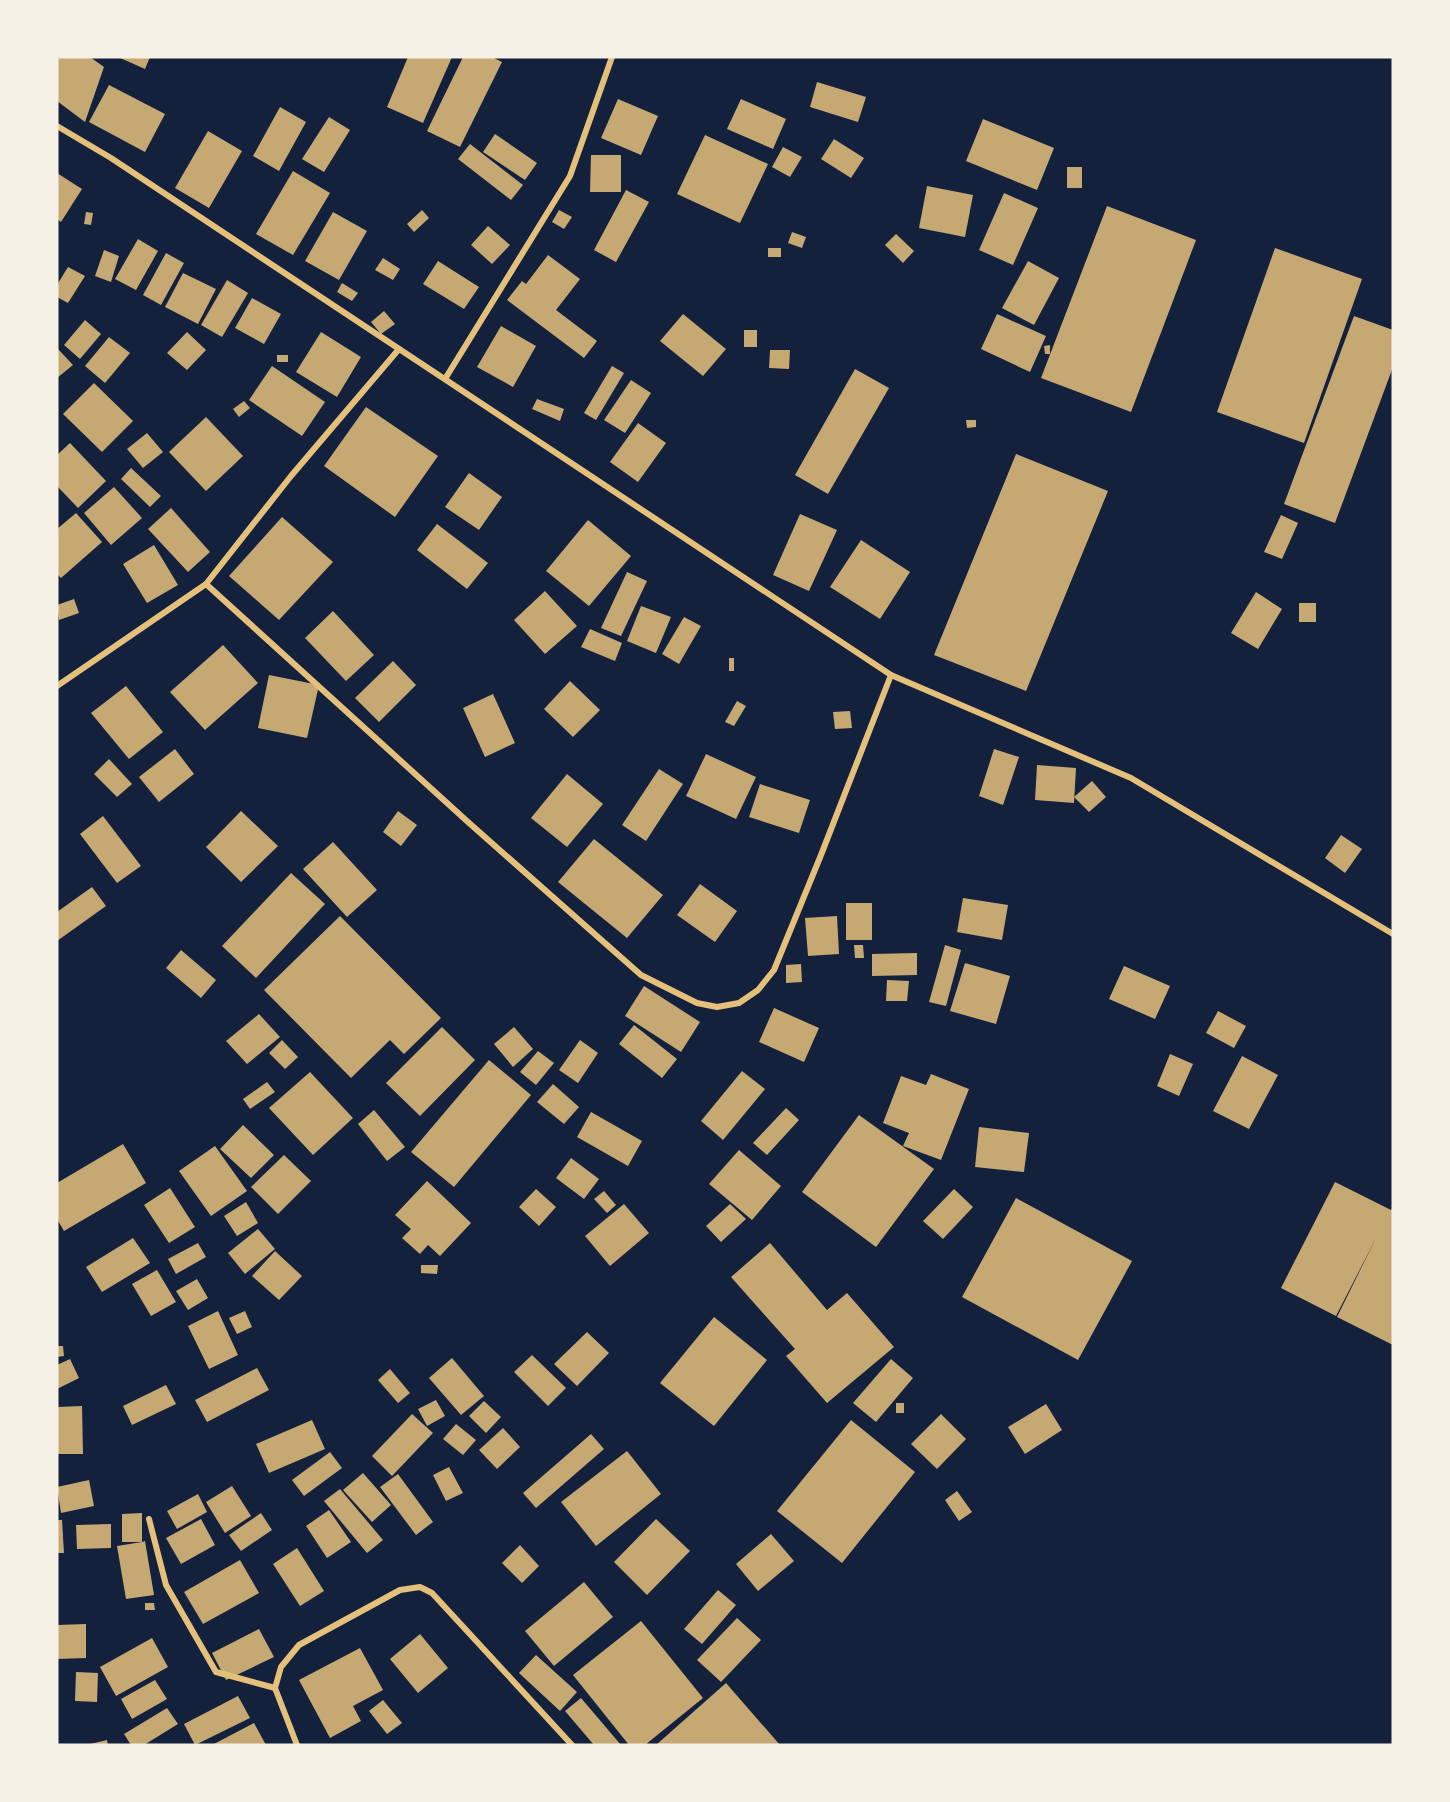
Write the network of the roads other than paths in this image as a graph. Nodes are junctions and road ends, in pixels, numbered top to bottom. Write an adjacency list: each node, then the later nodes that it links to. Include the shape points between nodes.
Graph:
1 (612, 57): 4 (street, via 570,176)
2 (57, 126): 3 (street)
3 (399, 349): 4 (street); 5 (street)
4 (445, 379): 6 (street)
5 (206, 584): 6 (street, via 641,975 697,1004 717,1007 739,1004 758,990 774,970); 7 (street)
6 (891, 675): 8 (street, via 1131,778)
7 (57, 686)
8 (1393, 934)
9 (149, 1519): 10 (street, via 166,1585 216,1672)
10 (275, 1688): 11 (street); 12 (street, via 281,1667 299,1645 400,1590 420,1587 432,1593)
11 (297, 1745)
12 (572, 1745)

